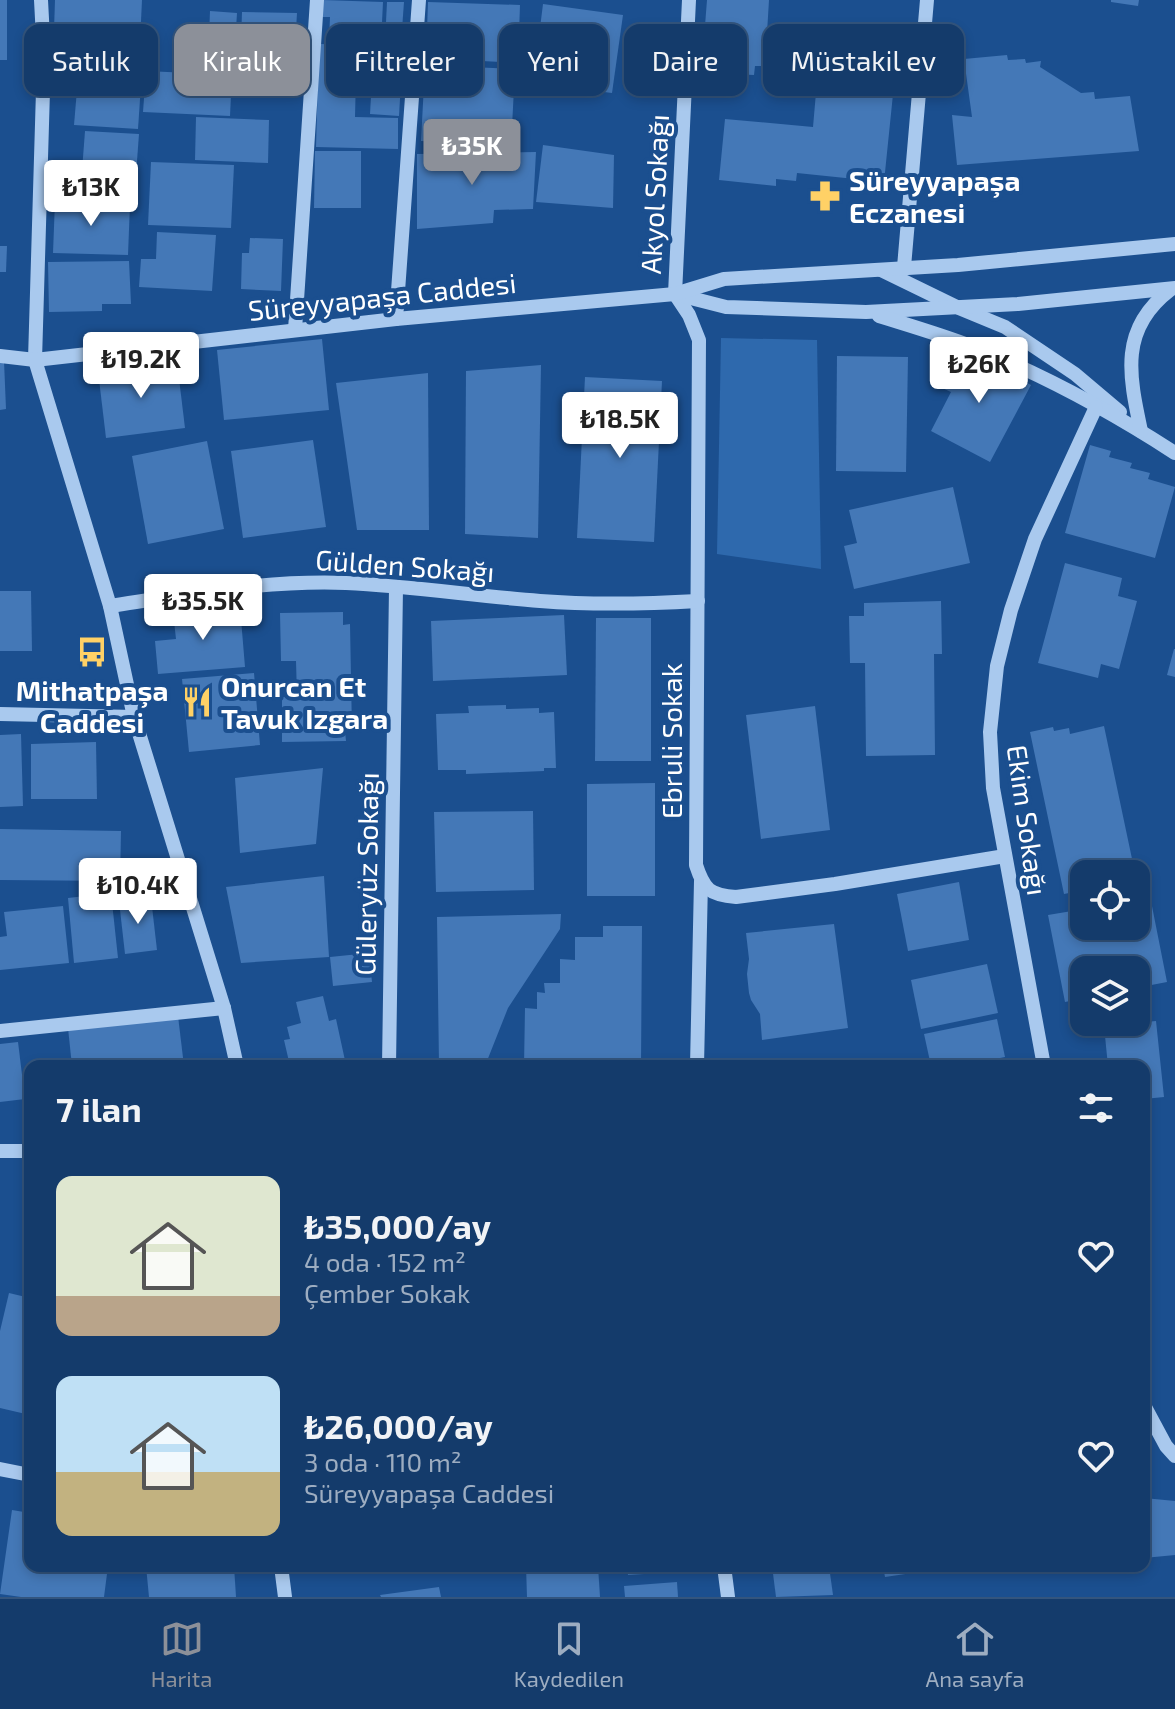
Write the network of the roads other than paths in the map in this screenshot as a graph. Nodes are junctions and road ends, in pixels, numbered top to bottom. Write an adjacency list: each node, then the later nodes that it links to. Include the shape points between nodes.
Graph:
1 (41, 0): 16 (street)
2 (317, 0): 14 (street)
3 (419, 0): 13 (street)
4 (689, 0): 10 (street, Akyol Sokağı)
5 (927, 0): 7 (street)
6 (1175, 244): 7 (street)
7 (904, 267): 8 (street)
8 (880, 269): 10 (street, Süreyyapaşa Caddesi, via 724,279); 11 (street, Süreyyapaşa Caddesi)
9 (1173, 288): 11 (street); 18 (street, via 1149,307 1132,349)
10 (675, 294): 12 (street, Süreyyapaşa Caddesi, via 726,307); 13 (street, Süreyyapaşa Caddesi); 21 (street, Ebruli Sokak, via 699,340)
11 (959, 308): 12 (street, Süreyyapaşa Caddesi); 18 (street, Süreyyapaşa Caddesi, via 1005,327 1053,358)
12 (866, 312): 17 (street, Süreyyapaşa Caddesi, via 973,347)
13 (396, 319): 14 (street, Süreyyapaşa Caddesi)
14 (295, 330): 16 (street, Süreyyapaşa Caddesi)
15 (0, 356): 16 (street, Süreyyapaşa Caddesi)
16 (35, 360): 22 (street)
17 (1096, 407): 18 (street, Süreyyapaşa Caddesi); 25 (street, Ekim Sokağı, via 1035,539 997,666 990,732)
18 (1141, 431): 19 (street, Süreyyapaşa Caddesi)
19 (1175, 453)
20 (396, 588): 21 (street, Gülden Sokağı, via 558,602); 22 (street, Gülden Sokağı, via 286,583); 30 (street, Güleryüz Sokağı)
21 (698, 601): 26 (street, Ebruli Sokak, via 696,865)
22 (110, 606): 24 (street)
23 (0, 714): 24 (street)
24 (134, 717): 27 (street)
25 (1005, 856): 26 (street, via 736,897 710,892); 32 (street, Ekim Sokağı)
26 (701, 881): 31 (street, Ebruli Sokak)
27 (224, 1008): 28 (street); 29 (street)
28 (0, 1031)
29 (236, 1060)
30 (389, 1060)
31 (697, 1060)
32 (1043, 1060)
33 (0, 1151): 34 (street)
34 (24, 1151)
35 (1150, 1416): 36 (street)
36 (1175, 1456)
37 (0, 1469): 38 (street)
38 (24, 1474)
39 (282, 1572): 41 (street)
40 (725, 1572): 42 (street)
41 (285, 1597)
42 (728, 1597)

